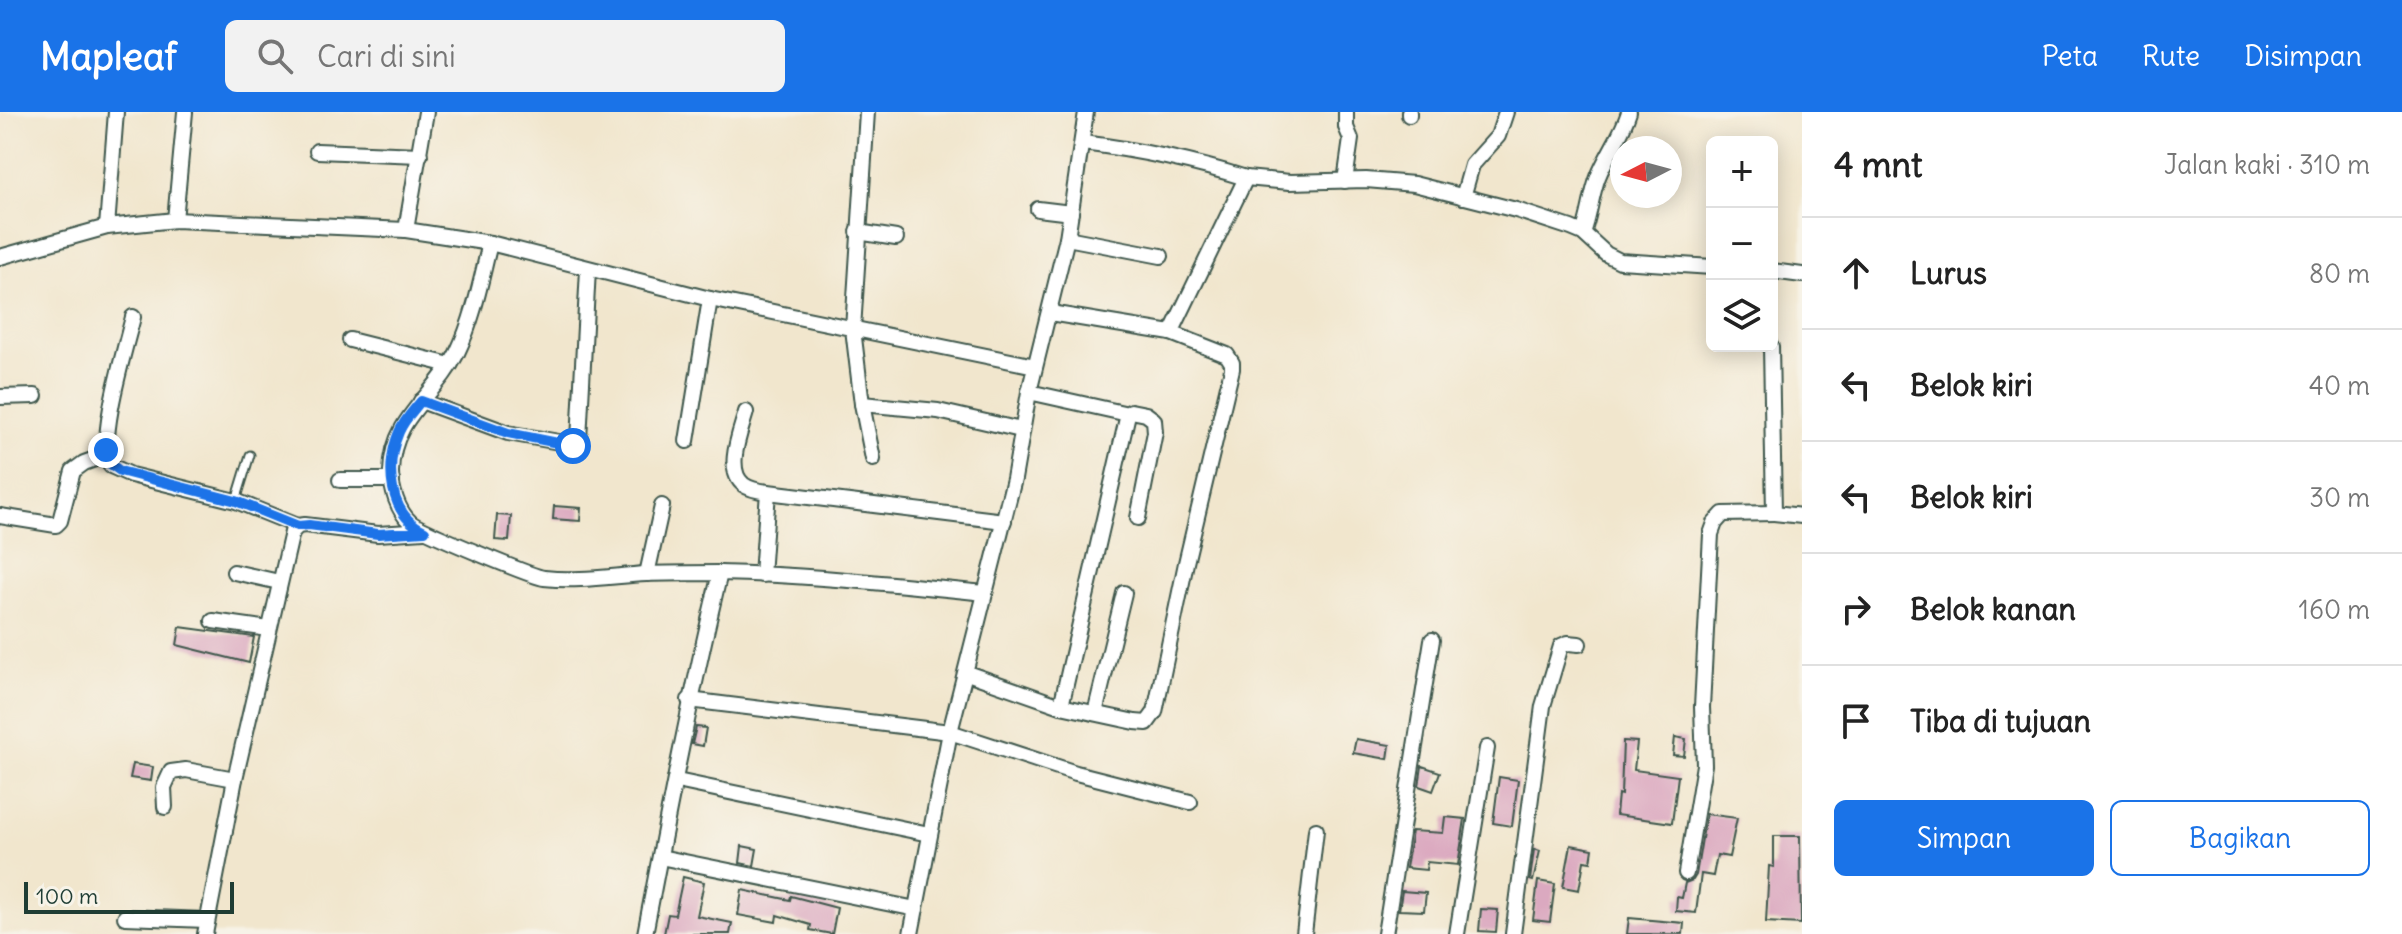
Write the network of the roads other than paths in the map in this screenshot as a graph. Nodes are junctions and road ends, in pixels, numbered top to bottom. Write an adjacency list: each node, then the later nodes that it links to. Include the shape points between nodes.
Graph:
1 (116, 112): 18 (street)
2 (185, 112): 17 (street)
3 (426, 112): 11 (street)
4 (867, 112): 20 (street)
5 (1086, 112): 9 (street)
6 (1346, 112): 13 (street, via 1351,139)
7 (1506, 112): 14 (street, via 1498,136 1472,165)
8 (1629, 112): 21 (street, via 1598,177)
9 (1083, 143): 12 (street, via 1147,151); 16 (street)
10 (317, 151): 11 (street)
11 (420, 155): 19 (street)
12 (1246, 178): 13 (street); 35 (street)
13 (1345, 181): 14 (street, via 1414,184)
14 (1463, 197): 21 (street)
15 (1038, 209): 16 (street)
16 (1071, 213): 23 (street)
17 (175, 220): 18 (street); 19 (street)
18 (107, 227): 26 (street)
19 (406, 230): 24 (street)
20 (858, 232): 22 (street); 34 (street)
21 (1583, 233): 27 (street, via 1620,261)
22 (896, 238)
23 (1067, 238): 25 (street); 32 (street)
24 (490, 243): 28 (street); 38 (street, via 471,317)
25 (1161, 256)
26 (0, 257)
27 (1706, 267)
28 (588, 269): 31 (street); 43 (street, via 576,445 508,433)
29 (1778, 272): 30 (street)
30 (1802, 275)
31 (710, 299): 34 (street); 48 (street)
32 (1050, 313): 35 (street); 39 (street)
33 (133, 317): 49 (street)
34 (853, 329): 39 (street); 44 (street)
35 (1171, 333): 78 (street, via 1227,355 1232,369 1155,712 1147,723)
36 (350, 340): 38 (street)
37 (1771, 352): 57 (street)
38 (450, 365): 43 (street)
39 (1035, 366): 40 (street)
40 (1029, 392): 46 (street); 47 (street)
41 (35, 396): 42 (street)
42 (0, 397)
43 (421, 401): 53 (street, via 400,429)
44 (862, 404): 47 (street, via 938,411); 51 (street)
45 (746, 412): 54 (street, via 736,470 744,485)
46 (1128, 414): 60 (street, via 1138,411 1154,420); 77 (street)
47 (1021, 430): 61 (street)
48 (687, 441)
49 (106, 455): 55 (street, via 120,471); 58 (street, via 73,471 56,525)
50 (250, 455): 55 (lane)
51 (873, 459)
52 (340, 480): 53 (street)
53 (392, 480): 63 (street, via 401,511)
54 (768, 492): 61 (street); 67 (street)
55 (236, 501): 62 (street)
56 (662, 506): 66 (street)
57 (1774, 513): 59 (street); 88 (street, via 1723,514 1711,534 1704,765)
58 (0, 516)
59 (1802, 516)
60 (1138, 518)
61 (1004, 521): 69 (street)
62 (298, 526): 63 (street, via 378,534); 68 (street, via 290,537)
63 (425, 531): 66 (street, via 540,578)
64 (234, 572): 68 (street)
65 (720, 573): 66 (street); 67 (street); 76 (street)
66 (647, 574)
67 (762, 575): 69 (street)
68 (279, 582): 72 (street)
69 (985, 593): 75 (street)
70 (1124, 593): 78 (street)
71 (213, 621): 72 (street)
72 (269, 629): 81 (street)
73 (1432, 640): 95 (street)
74 (1579, 644): 97 (street, via 1561,646 1543,706)
75 (967, 673): 77 (street); 79 (street)
76 (689, 700): 79 (street); 82 (street)
77 (1061, 706): 78 (street)
78 (1095, 713)
79 (950, 732): 83 (street, via 1076,773); 86 (street)
80 (1487, 748): 96 (street)
81 (235, 779): 84 (street, via 171,772 164,787); 91 (street)
82 (677, 781): 86 (street); 87 (street)
83 (1190, 802)
84 (165, 807)
85 (1316, 830): 94 (street)
86 (929, 834): 89 (street)
87 (660, 857): 89 (street); 92 (street)
88 (1686, 873)
89 (916, 909): 93 (street)
90 (125, 917): 91 (street)
91 (206, 927)
92 (645, 934)
93 (911, 934)
94 (1304, 934)
95 (1385, 934)
96 (1457, 934)
97 (1513, 934)

